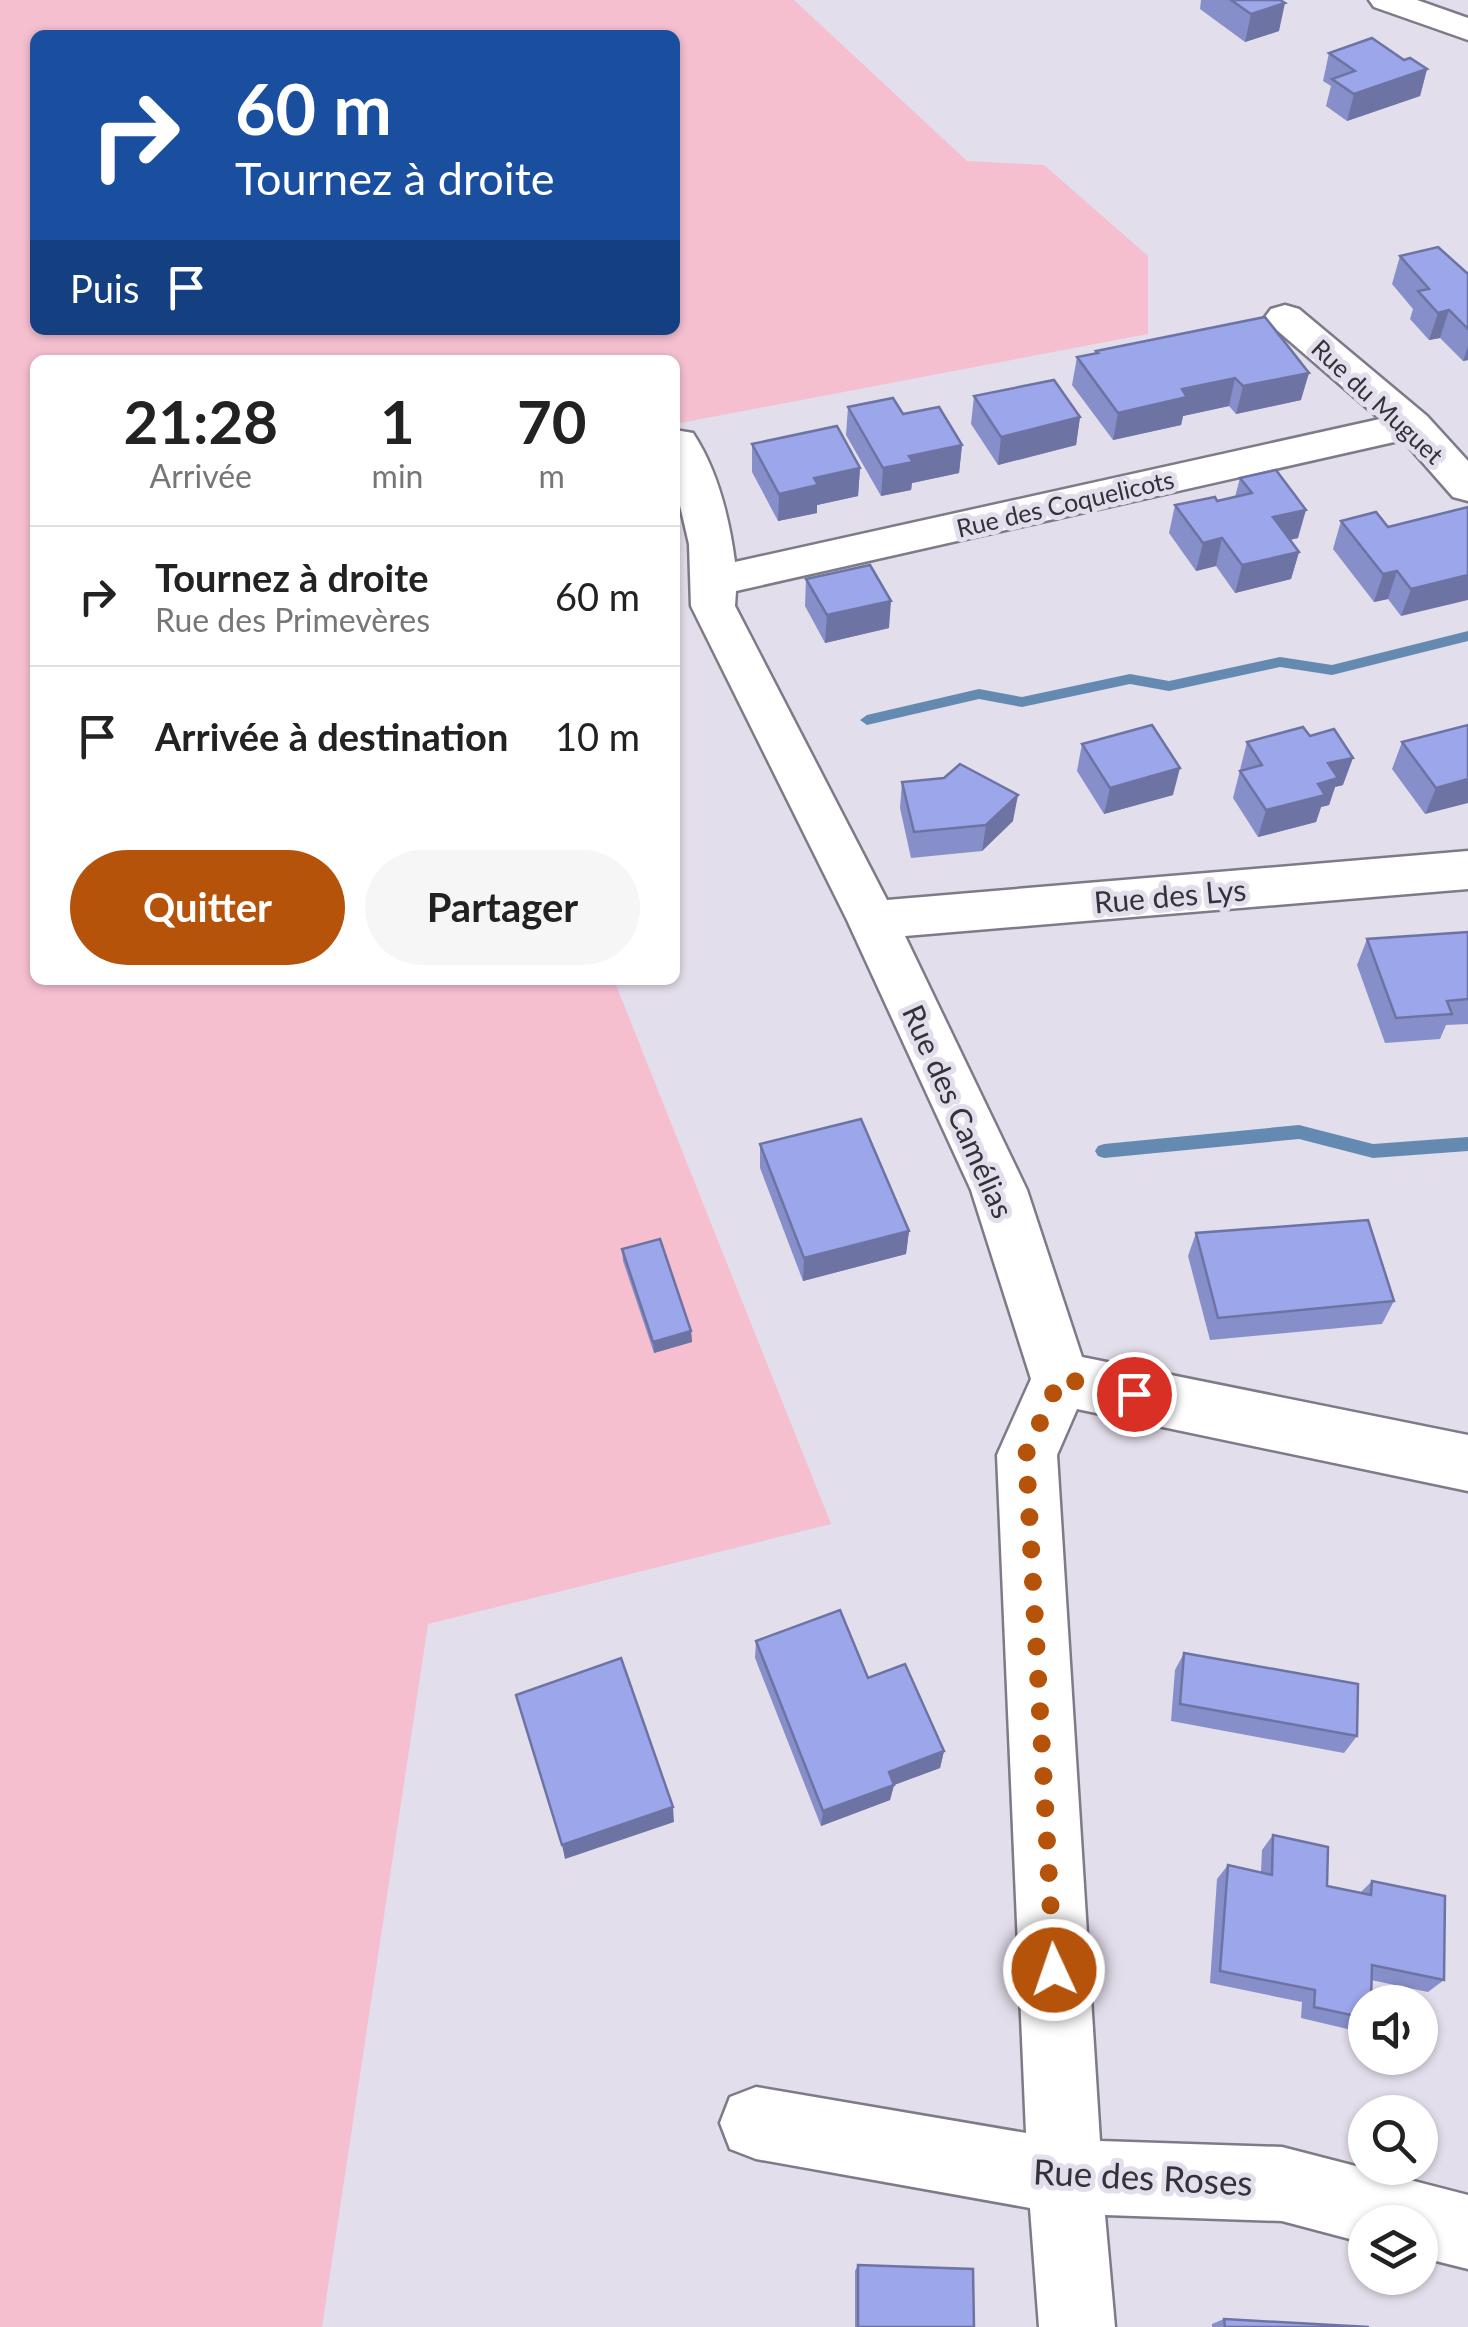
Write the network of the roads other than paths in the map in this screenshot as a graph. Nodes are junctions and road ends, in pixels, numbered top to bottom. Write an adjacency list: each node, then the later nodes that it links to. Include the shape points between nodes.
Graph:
1 (1386, 0): 2 (street)
2 (1468, 30)
3 (1285, 317): 4 (street, Rue du Muguet)
4 (1412, 425): 6 (street, Rue du Muguet); 7 (street, Rue des Coquelicots)
5 (680, 445): 7 (street, Rue des Camélias, via 693,468)
6 (1468, 487)
7 (717, 581): 9 (street, Rue des Camélias, via 713,606)
8 (1468, 870): 9 (street, Rue des Lys)
9 (872, 920): 10 (street, Rue des Camélias, via 999,1190)
10 (1060, 1378): 11 (street); 13 (street, via 1026,1454)
11 (1468, 1463)
12 (756, 2123): 13 (street, Rue des Roses)
13 (1065, 2177): 14 (street, Rue des Roses, via 1282,2184); 15 (street)
14 (1468, 2232)
15 (1077, 2327)

